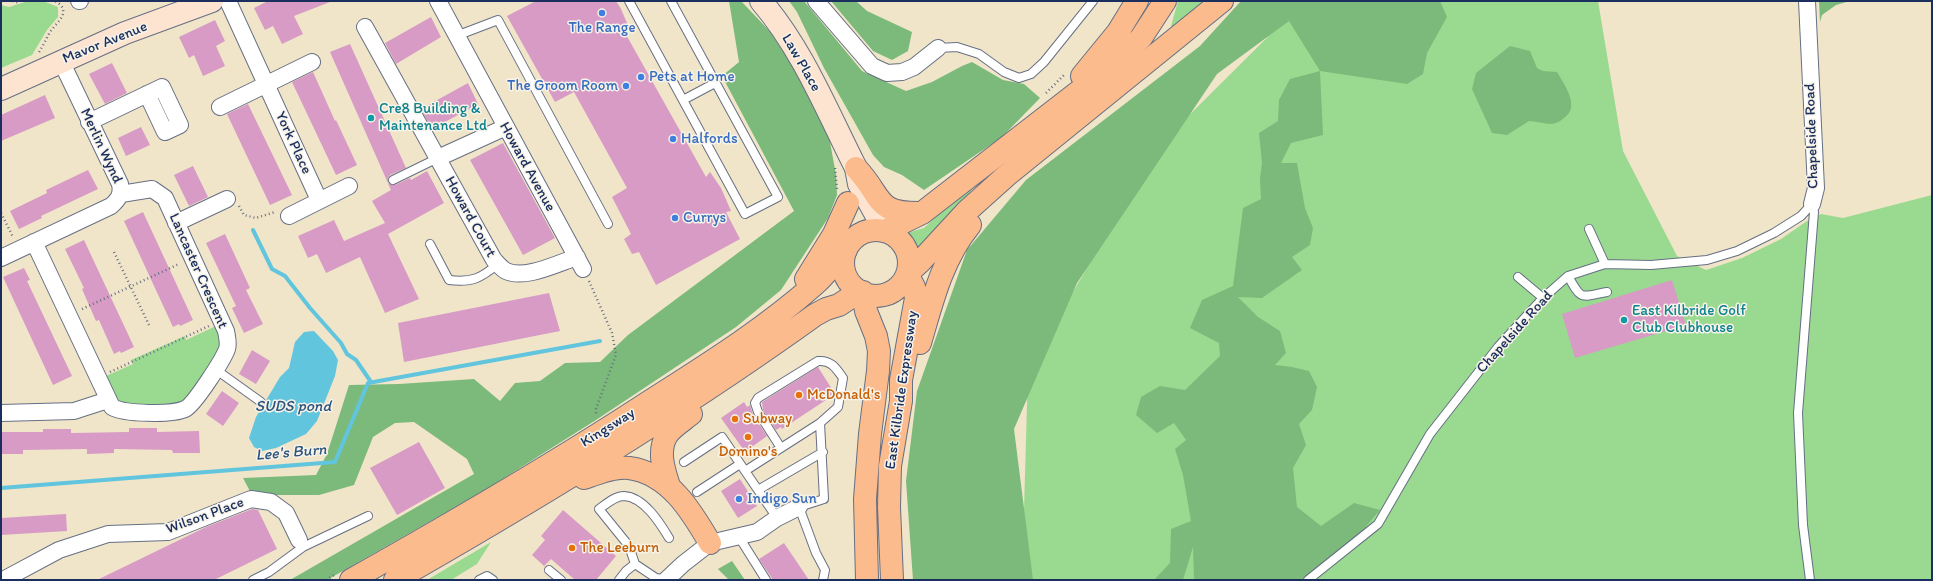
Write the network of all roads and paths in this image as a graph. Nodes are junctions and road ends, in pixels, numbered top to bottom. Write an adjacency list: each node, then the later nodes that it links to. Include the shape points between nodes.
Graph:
1 (13, 1): 2 (path)
2 (19, 1)
3 (55, 1): 22 (path, via 60,4 63,11 60,22 51,31 38,56)
4 (212, 1): 22 (street, Mavor Avenue)
5 (228, 1): 25 (street, York Place)
6 (438, 1): 17 (street, Howard Avenue)
7 (629, 1): 29 (lane)
8 (671, 1): 24 (lane)
9 (761, 1): 34 (street, Law Place, via 811,76)
10 (816, 1): 19 (street, via 872,66 887,73 902,72 914,67)
11 (1093, 1): 19 (lane, via 1044,62 1031,74 1019,78 1004,72 979,54 956,47)
12 (1137, 1): 30 (main road, via 1118,32 1073,86)
13 (1165, 1): 18 (main road)
14 (1222, 1): 20 (main road)
15 (1807, 1): 46 (street, Chapelside Road, via 1816,188)
16 (365, 27): 35 (street, Howard Court)
17 (456, 36): 33 (street, Howard Avenue); 51 (lane, via 498,20)
18 (1141, 38): 20 (main road); 30 (main road)
19 (938, 48)
20 (1156, 56): 37 (main road)
21 (312, 62): 25 (street)
22 (53, 65): 26 (street, Mavor Avenue); 32 (street, Merlin Wynd)
23 (1069, 70): 28 (path)
24 (716, 83): 29 (lane); 29 (lane, via 778,197 745,214)
25 (267, 85): 31 (street); 45 (street, York Place)
26 (1, 89)
27 (147, 94): 32 (street)
28 (1040, 98)
29 (683, 100)
30 (1062, 105): 37 (main road)
31 (220, 107)
32 (89, 122): 41 (street, Merlin Wynd, via 120,184)
33 (506, 127): 35 (street, Howard Court); 61 (street, Howard Avenue)
34 (835, 128): 38 (street, Law Place); 44 (street, Law Place, via 846,176)
35 (438, 158): 39 (lane); 62 (street, Howard Court)
36 (834, 161): 44 (path)
37 (999, 166): 42 (main road); 48 (main road)
38 (856, 168): 48 (main road, via 886,208 902,214); 53 (street, Law Place, via 859,184)
39 (393, 180)
40 (349, 186): 45 (street)
41 (121, 194): 50 (street, Lancaster Crescent, via 152,189 165,198); 54 (street, Merlin Wynd, via 111,206)
42 (988, 194): 64 (main road, via 967,211); 79 (main road, via 978,216 958,240 947,260)
43 (227, 199): 49 (path, via 236,199 244,215 256,218 280,210); 50 (street)
44 (842, 199): 57 (street, Law Place); 71 (main road, via 834,234)
45 (319, 200): 49 (street)
46 (1812, 204): 63 (lane, Chapelside Road, via 1801,216 1774,233 1737,251 1707,260 1651,265); 116 (lane, via 1814,212 1798,413 1803,525)
47 (1, 213): 56 (path)
48 (922, 213): 53 (main road)
49 (289, 216)
50 (176, 224): 60 (street, Lancaster Crescent)
51 (608, 224)
52 (1589, 229): 63 (lane)
53 (885, 231): 57 (main road, via 872,230 859,235); 64 (main road, via 903,244 909,259)
54 (34, 242): 56 (street, Merlin Wynd); 72 (street, Lancaster Crescent)
55 (430, 244): 62 (lane, via 449,280 464,282 483,277)
56 (19, 250): 59 (street, Merlin Wynd)
57 (846, 250): 68 (main road, via 844,270 850,284); 71 (main road, Kingsway, via 815,284)
58 (114, 252): 67 (path)
59 (1, 258)
60 (192, 258): 67 (path); 73 (street, Lancaster Crescent)
61 (580, 263): 62 (street, Howard Court, via 522,274 505,271); 81 (path, via 612,333 616,355)
62 (498, 264)
63 (1605, 264): 65 (lane, Chapelside Road)
64 (907, 274): 68 (main road, via 898,287 888,293 877,296); 79 (main road, East Kilbride Expressway, via 916,298 901,380)
65 (1568, 276): 69 (lane, via 1578,293 1585,296); 70 (lane, Chapelside Road)
66 (1518, 277): 70 (lane)
67 (130, 286): 72 (path); 74 (path)
68 (861, 292): 75 (main road, Kingsway, via 815,315); 102 (main road, East Kilbride Expressway, via 879,351 865,499)
69 (1607, 292)
70 (1543, 298): 115 (lane, Chapelside Road, via 1498,347 1430,434 1378,524)
71 (795, 300): 101 (main road, Kingsway, via 767,324 616,423 450,524)
72 (68, 315): 77 (street, Lancaster Crescent)
73 (221, 321): 76 (street, Lancaster Crescent, via 228,348); 77 (path)
74 (149, 325)
75 (766, 350): 88 (main road, via 667,434 662,460); 91 (main road, Kingsway)
76 (215, 369): 78 (street, Lancaster Crescent, via 194,401 186,409 178,412 119,411 112,407); 80 (lane)
77 (97, 378): 78 (street, Lancaster Crescent)
78 (108, 400): 82 (street, via 74,411)
79 (901, 401): 114 (main road, East Kilbride Expressway, via 890,466)
80 (262, 402)
81 (596, 409)
82 (1, 413)
83 (820, 423): 84 (lane); 84 (lane, via 838,408 843,378 834,365 824,360 818,361 758,398 755,403 758,412); 85 (lane)
84 (782, 448): 87 (lane)
85 (823, 452): 89 (lane); 92 (lane, via 824,499)
86 (684, 462): 87 (lane, via 722,437)
87 (743, 468): 89 (lane); 90 (lane)
88 (669, 486): 91 (main road, via 648,473 629,467 603,470); 97 (main road, via 685,503)
89 (758, 490): 94 (lane)
90 (697, 492)
91 (544, 493): 106 (main road, Kingsway)
92 (799, 507): 94 (street); 113 (lane, via 816,553 826,570)
93 (368, 516): 98 (lane)
94 (777, 518): 95 (street, via 757,532)
95 (739, 537): 97 (street); 112 (lane)
96 (669, 538): 99 (lane, via 644,504 624,496 599,509 629,546)
97 (710, 543): 111 (street)
98 (301, 544): 103 (street, Wilson Place, via 286,512 271,502 251,499 168,532 108,534 59,550); 104 (lane, via 269,572)
99 (635, 564): 110 (lane); 111 (lane, via 656,578)
100 (549, 570): 109 (lane)
101 (345, 576): 105 (path)
102 (866, 577)
103 (3, 580)
104 (253, 580)
105 (326, 580)
106 (395, 580)
107 (479, 580): 108 (lane, via 487,576)
108 (493, 580)
109 (560, 580)
110 (619, 580)
111 (666, 580)
112 (766, 580)
113 (823, 580)
114 (892, 580)
115 (1308, 580)
116 (1810, 580)

